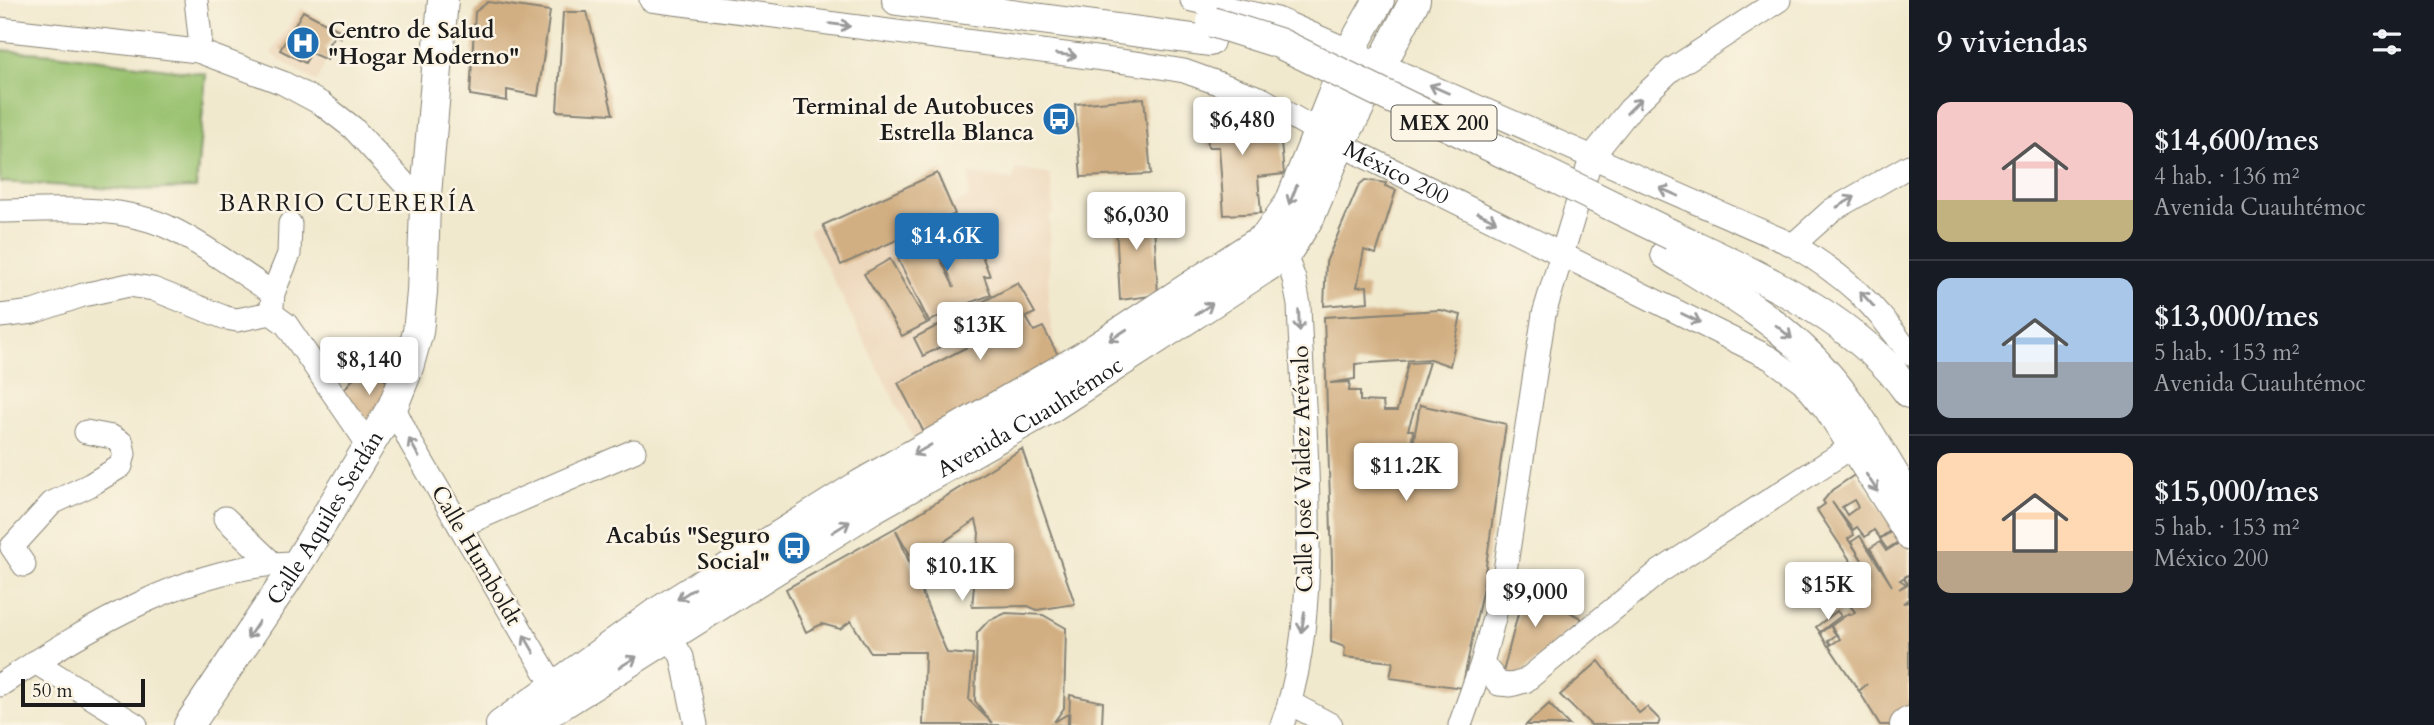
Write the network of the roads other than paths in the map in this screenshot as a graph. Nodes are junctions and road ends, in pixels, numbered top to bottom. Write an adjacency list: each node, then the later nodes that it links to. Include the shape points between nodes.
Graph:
1 (196, 0): 13 (street)
2 (443, 0): 19 (main road, Calle Aquiles Serdán)
3 (651, 0): 16 (street, México 200, one-way to 16, via 1184,71 1262,99)
4 (897, 0): 12 (main road, MEX 200)
5 (1048, 0): 12 (main road, MEX 200)
6 (1192, 0): 14 (street, via 1277,19)
7 (1379, 0): 14 (main road, Avenida Cuauhtémoc)
8 (1415, 0): 15 (main road, Avenida Cuauhtémoc)
9 (1779, 0): 17 (street, one-way to 9, via 1630,109 1671,70)
10 (0, 16): 13 (street)
11 (0, 29): 13 (street)
12 (1210, 32): 22 (main road, MEX 200, bridge, via 1279,43)
13 (199, 44): 19 (street, via 276,66 328,94 386,141)
14 (1351, 49): 15 (street); 16 (main road, Avenida Cuauhtémoc)
15 (1380, 63): 16 (main road, Avenida Cuauhtémoc); 17 (street, one-way to 15)
16 (1328, 138): 24 (street, México 200, one-way to 24); 25 (main road, Avenida Cuauhtémoc, via 1310,216); 41 (main road, Avenida Cuauhtémoc, one-way to 41, via 1266,237 1083,358 860,485)
17 (1591, 158): 23 (street, one-way to 17); 24 (street)
18 (1909, 166): 23 (street, one-way to 18, via 1832,210)
19 (426, 195): 30 (main road, Calle Aquiles Serdán, via 418,332)
20 (0, 211): 26 (street, via 139,217 171,229)
21 (290, 224): 26 (street, via 289,254)
22 (1669, 245): 29 (main road, MEX 200, via 1783,289 1822,312 1860,342); 35 (main road, MEX 200, one-way to 35, via 1798,343 1830,378)
23 (1793, 245): 28 (street, one-way to 23, via 1859,290)
24 (1560, 253): 33 (street, México 200, one-way to 33, via 1770,358 1802,382); 43 (street, via 1544,314 1503,584)
25 (1285, 255): 41 (main road, Avenida Cuauhtémoc, one-way to 25, via 1050,408); 46 (street, Calle José Valdez Arévalo, one-way to 46, via 1299,305 1307,535 1304,614)
26 (272, 303): 27 (street, via 237,320 153,289 129,285 33,312); 32 (street)
27 (0, 316)
28 (1909, 353)
29 (1909, 393)
30 (393, 406): 32 (main road, Calle Aquiles Serdán); 37 (street, Calle Humboldt, one-way to 30)
31 (86, 432): 39 (street, via 122,443 121,466 52,503)
32 (370, 447): 40 (main road, Calle Aquiles Serdán)
33 (1850, 447): 38 (street, México 200, one-way to 38); 43 (street, via 1659,572 1525,681 1499,684)
34 (634, 451): 37 (street)
35 (1909, 499)
36 (225, 518): 40 (street)
37 (460, 526): 45 (street, Calle Humboldt, one-way to 37)
38 (1909, 539)
39 (12, 554)
40 (285, 563): 42 (street, via 149,598); 49 (main road, Calle Aquiles Serdán, one-way to 49)
41 (663, 624): 45 (main road, Avenida Cuauhtémoc); 52 (street, via 685,668)
42 (35, 662): 44 (street); 48 (street)
43 (1482, 663): 55 (street)
44 (0, 685)
45 (560, 696): 50 (main road, Avenida Cuauhtémoc); 51 (main road, Avenida Cuauhtémoc)
46 (1290, 703): 53 (street, Calle José Valdez Arévalo); 54 (street)
47 (1909, 722): 56 (main road)
48 (136, 725)
49 (189, 725)
50 (501, 725)
51 (529, 725)
52 (696, 725)
53 (1282, 725)
54 (1331, 725)
55 (1460, 725)
56 (1905, 725)

